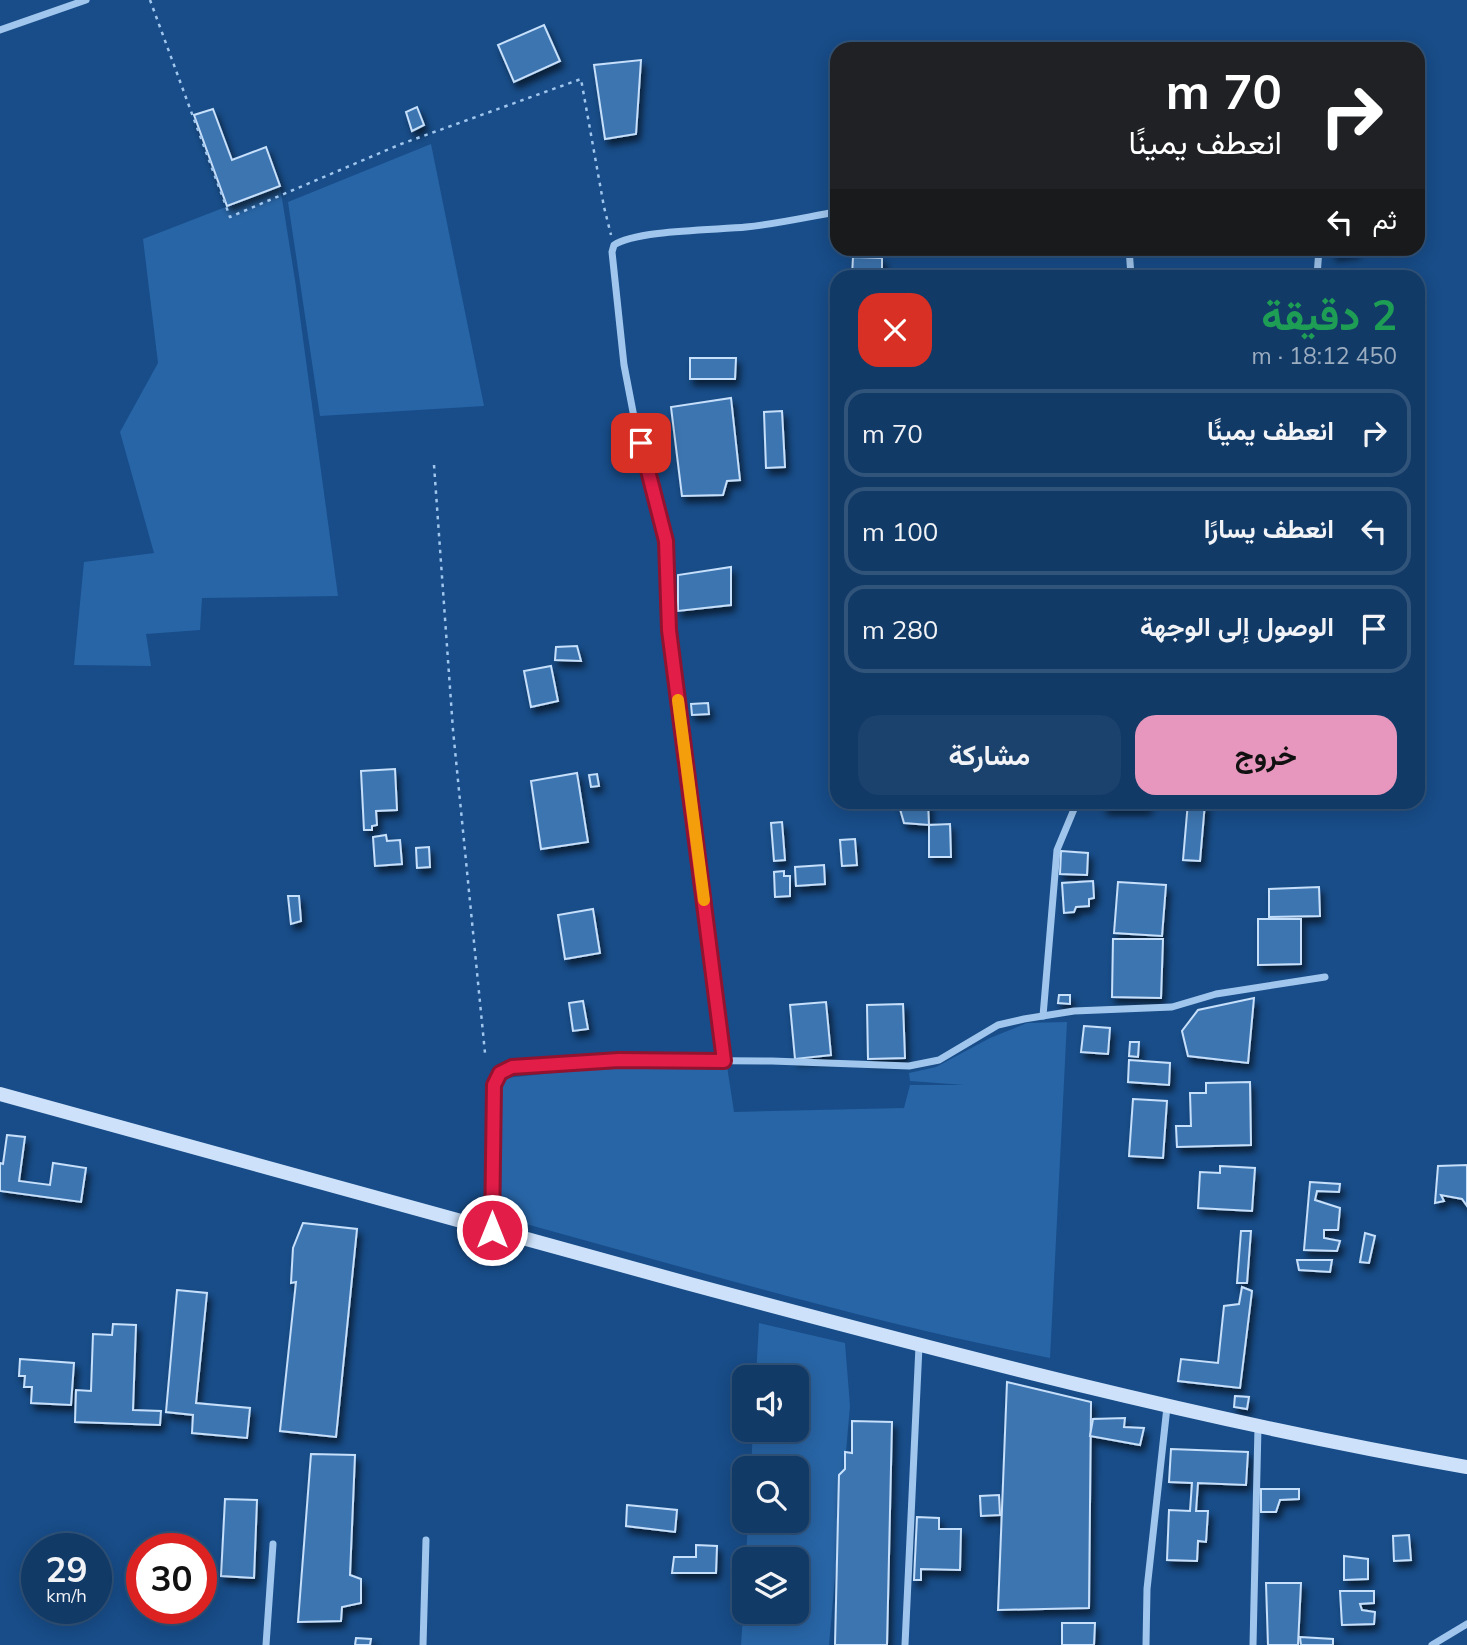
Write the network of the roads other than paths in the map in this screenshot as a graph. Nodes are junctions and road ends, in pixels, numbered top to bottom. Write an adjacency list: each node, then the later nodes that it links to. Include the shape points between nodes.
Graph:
1 (86, 0): 2 (street)
2 (0, 30)
3 (830, 213): 7 (street, via 749,227 640,236 614,245 624,365 666,541 669,630)
4 (1074, 809): 6 (street, via 1057,850)
5 (1325, 977): 6 (street, via 1216,994 1172,1007)
6 (1043, 1016): 7 (street, via 998,1025 939,1060 909,1066)
7 (724, 1061): 9 (street, via 619,1060 512,1067 500,1073 494,1085)
8 (0, 1094): 9 (street)
9 (492, 1230): 10 (street)
10 (919, 1346): 11 (street); 19 (street)
11 (1167, 1407): 12 (street); 20 (street, via 1147,1589)
12 (1258, 1427): 13 (street); 21 (street)
13 (1467, 1467)
14 (426, 1540): 18 (street)
15 (273, 1544): 17 (street)
16 (1467, 1624): 22 (street)
17 (266, 1645)
18 (423, 1645)
19 (905, 1645)
20 (1146, 1645)
21 (1253, 1645)
22 (1432, 1645)

